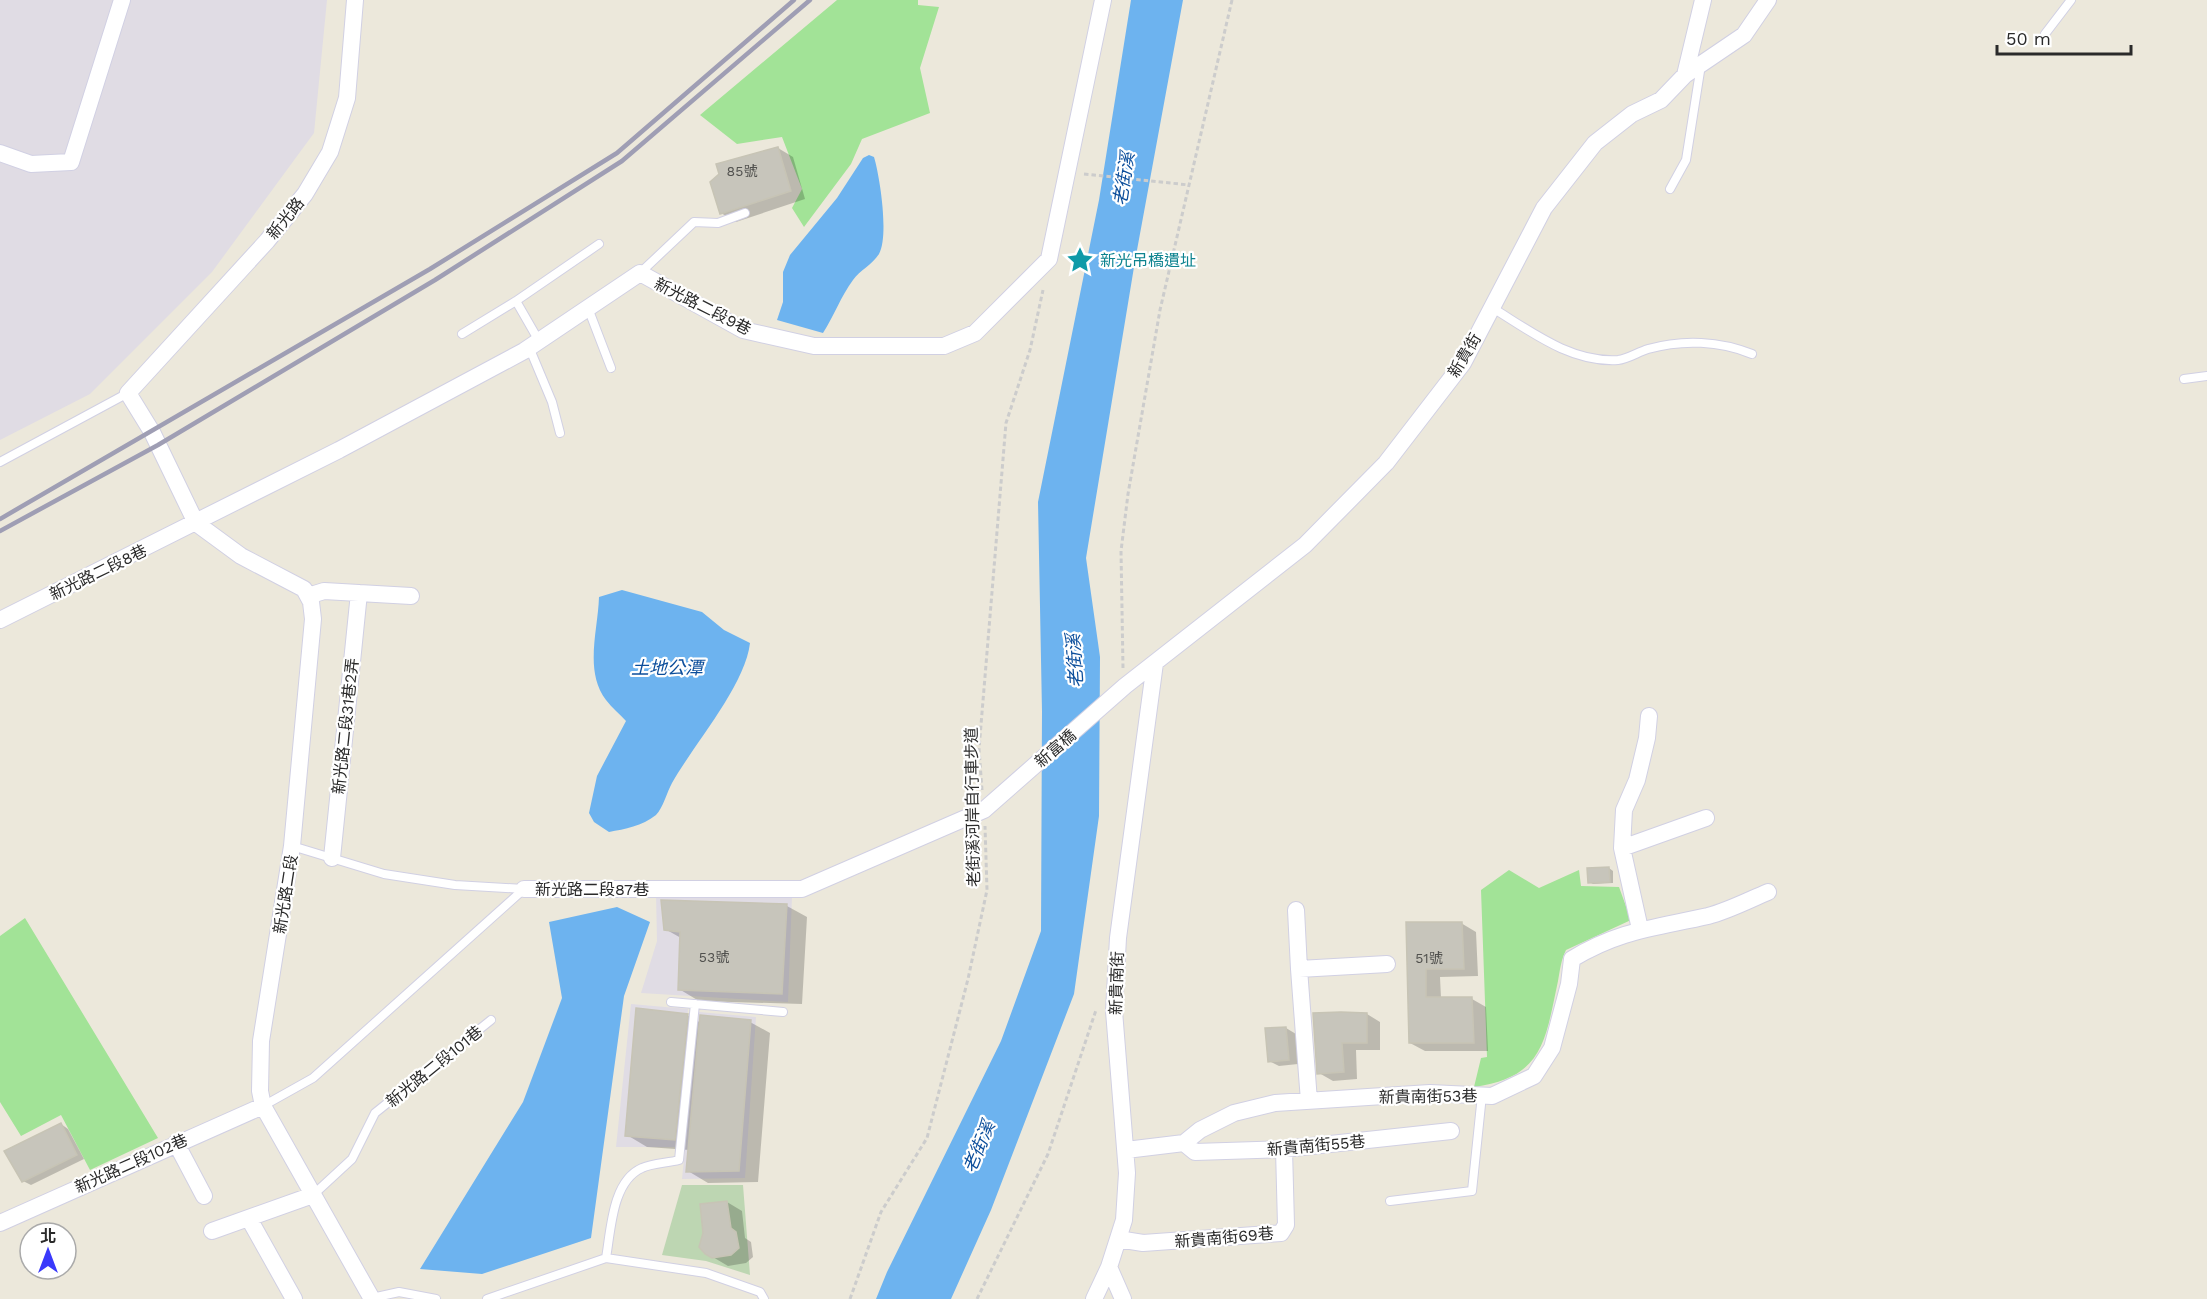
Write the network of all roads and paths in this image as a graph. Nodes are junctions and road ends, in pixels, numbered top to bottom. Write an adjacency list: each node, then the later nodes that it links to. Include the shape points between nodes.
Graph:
1 (122, 0): 11 (street, via 71,162 31,164)
2 (355, 0): 28 (street, 新光路, via 347,98 330,152 305,194 267,241)
3 (1103, 0): 17 (street)
4 (1232, 0): 13 (path)
5 (1703, 0): 10 (street)
6 (1768, 0): 9 (street, 新貴街, via 1744,35)
7 (2071, 0): 8 (lane)
8 (2045, 34)
9 (1701, 64): 10 (street, 新貴街); 14 (lane, via 1686,160)
10 (1685, 75): 20 (street, 新貴街, via 1661,100 1632,114 1595,143 1544,208)
11 (0, 153)
12 (1083, 174): 13 (path)
13 (1189, 185): 37 (path, via 1160,310 1128,494 1121,551)
14 (1670, 189)
15 (745, 213): 18 (lane, via 718,223 694,222)
16 (599, 243): 19 (lane)
17 (1049, 259): 18 (street, 新光路二段9巷, via 975,333 944,346 814,346 743,330); 40 (path, 老街溪河岸自行車步道, via 1030,350 1006,423 979,749)
18 (640, 273): 21 (street, 新光路二段9巷)
19 (516, 301): 22 (lane); 23 (lane)
20 (1490, 307): 24 (lane, via 1560,349 1583,355 1618,360 1650,348 1691,342 1728,344); 36 (street, 新貴街, via 1463,363 1386,463 1305,545)
21 (588, 308): 23 (street, 新光路二段9巷); 25 (lane)
22 (462, 334)
23 (534, 344): 29 (lane); 31 (street, 新光路二段9巷)
24 (1752, 354)
25 (611, 368)
26 (2207, 376): 27 (lane)
27 (2184, 379)
28 (128, 393): 30 (lane); 31 (street, via 152,432)
29 (560, 433)
30 (0, 462)
31 (196, 523): 33 (street, via 241,556 304,589); 35 (street, 新光路二段8巷)
32 (359, 593): 33 (street, via 324,591); 34 (street); 44 (street, 新光路二段31巷2弄)
33 (308, 596): 42 (street, 新光路二段, via 313,619)
34 (411, 596)
35 (0, 620)
36 (1155, 663): 38 (street, 新貴街); 63 (street, 新貴南街, via 1118,938 1114,1011)
37 (1123, 667)
38 (1125, 686): 40 (street, 新富橋)
39 (1649, 716): 43 (street, via 1636,780 1624,810)
40 (984, 810): 45 (street, 新光路二段87巷, via 802,889); 78 (path, 老街溪河岸自行車步道, via 987,890 927,1138 881,1212)
41 (1706, 818): 43 (street)
42 (292, 846): 44 (lane); 58 (street, 新光路二段, via 261,1041)
43 (1622, 848): 48 (street)
44 (332, 858): 45 (lane, via 384,874)
45 (524, 890): 58 (lane, 新光路二段87巷, via 313,1078)
46 (1768, 892): 48 (street, 新貴南街53巷, via 1710,915)
47 (1296, 910): 50 (street)
48 (1640, 929): 56 (street, 新貴南街53巷, via 1596,944 1572,959 1552,1048 1534,1076 1492,1096)
49 (1387, 964): 50 (street)
50 (1299, 969): 57 (street)
51 (671, 1002): 52 (lane)
52 (695, 1004): 54 (lane); 71 (lane, via 679,1160 642,1167 627,1179 617,1201)
53 (1097, 1009): 79 (path, via 1048,1154)
54 (783, 1012)
55 (491, 1020): 64 (lane, 新光路二段101巷, via 375,1113 352,1159)
56 (1482, 1095): 57 (street, 新貴南街53巷, via 1430,1093); 66 (lane, via 1472,1191)
57 (1309, 1101): 61 (street, 新貴南街53巷, via 1275,1103 1234,1113)
58 (263, 1106): 60 (street, 新光路二段102巷); 64 (street, 新光路二段)
59 (1450, 1131): 62 (street, 新貴南街55巷)
60 (176, 1143): 65 (street); 67 (street, 新光路二段102巷)
61 (1184, 1143): 62 (street, 新貴南街55巷, via 1195,1152); 63 (street, 新貴南街53巷)
62 (1284, 1149): 70 (street, 新貴南街69巷, via 1286,1225 1281,1233 1143,1243)
63 (1125, 1150): 70 (street, 新貴南街, via 1124,1220)
64 (313, 1195): 69 (street); 74 (street, 新光路二段)
65 (204, 1196)
66 (1390, 1201)
67 (0, 1222)
68 (252, 1224): 73 (street)
69 (212, 1231)
70 (1118, 1239): 72 (street, 新貴南街)
71 (606, 1258): 76 (lane); 77 (lane, via 706,1273 760,1292)
72 (1109, 1267): 80 (street, 新貴南街); 81 (street)
73 (294, 1299)
74 (371, 1299): 75 (lane, via 399,1292)
75 (436, 1299)
76 (487, 1299)
77 (764, 1299)
78 (850, 1299)
79 (977, 1299)
80 (1094, 1299)
81 (1123, 1299)

